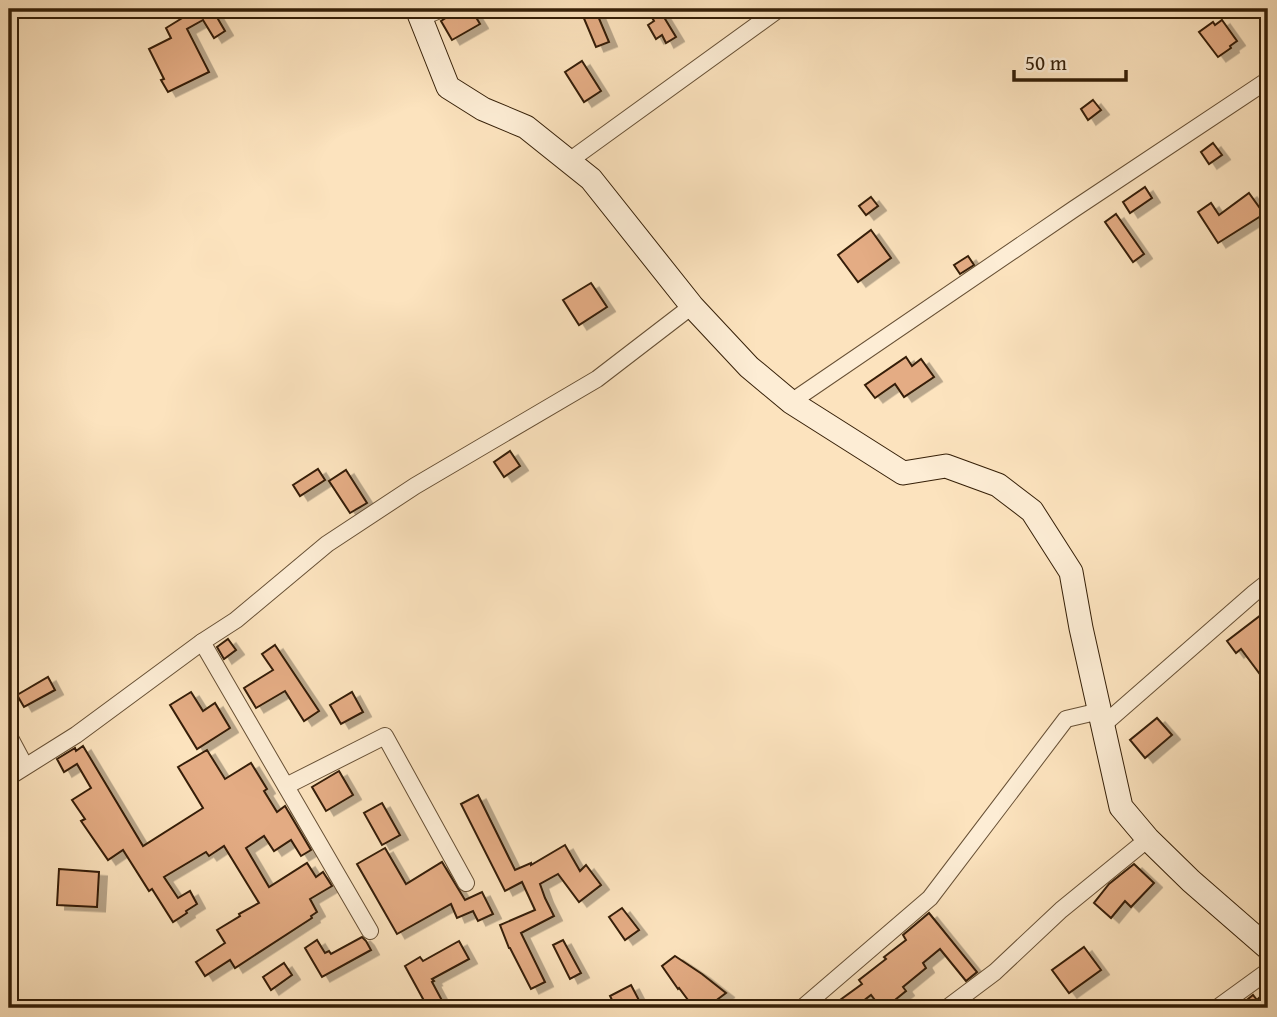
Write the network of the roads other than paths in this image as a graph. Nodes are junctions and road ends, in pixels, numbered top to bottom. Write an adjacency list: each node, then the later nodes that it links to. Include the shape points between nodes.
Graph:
1 (442, 9): 3 (street)
2 (779, 9): 5 (street)
3 (419, 14): 5 (street, via 448,88 526,127)
4 (1268, 80): 7 (street)
5 (569, 161): 6 (street, via 591,179)
6 (692, 306): 7 (street, via 749,367); 9 (street, via 597,379 415,485 327,544 236,620)
7 (791, 402): 10 (street, via 903,473 946,466 998,485 1032,511 1071,572)
8 (1268, 582): 10 (street)
9 (202, 642): 12 (street, via 76,735); 14 (street)
10 (1102, 718): 15 (street, via 1121,807); 20 (street, via 1066,719 930,898)
11 (9, 736): 12 (street)
12 (25, 766): 13 (street)
13 (9, 777)
14 (286, 786): 16 (street, via 385,736); 17 (street)
15 (1148, 839): 18 (street); 21 (street)
16 (466, 883)
17 (370, 931)
18 (1268, 948)
19 (1268, 971): 22 (street)
20 (802, 1008)
21 (947, 1008)
22 (1217, 1008)

